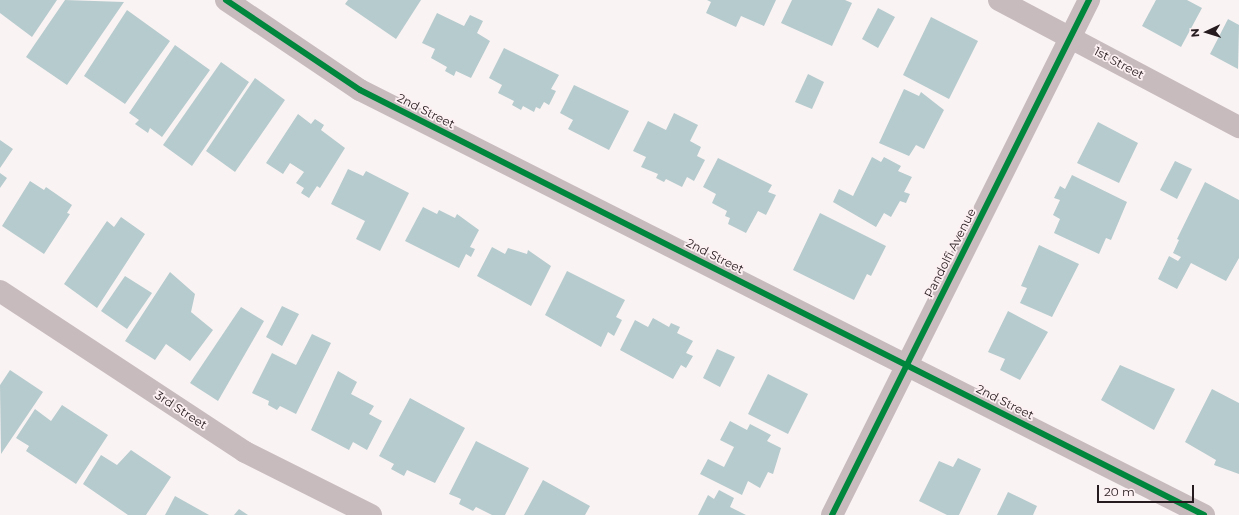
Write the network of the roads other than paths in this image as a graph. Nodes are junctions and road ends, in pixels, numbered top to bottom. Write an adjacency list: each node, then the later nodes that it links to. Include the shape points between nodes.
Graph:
1 (226, 0): 7 (street, 2nd Street, via 360,90)
2 (999, 0): 4 (street, 1st Street)
3 (1089, 0): 4 (street, Pandolfi Avenue)
4 (1070, 37): 5 (street, 1st Street); 7 (street, Pandolfi Avenue)
5 (1239, 127)
6 (0, 291): 8 (street, 3rd Street, via 245,452)
7 (906, 365): 9 (street, Pandolfi Avenue); 10 (street, 2nd Street)
8 (371, 515)
9 (832, 515)
10 (1204, 515)

